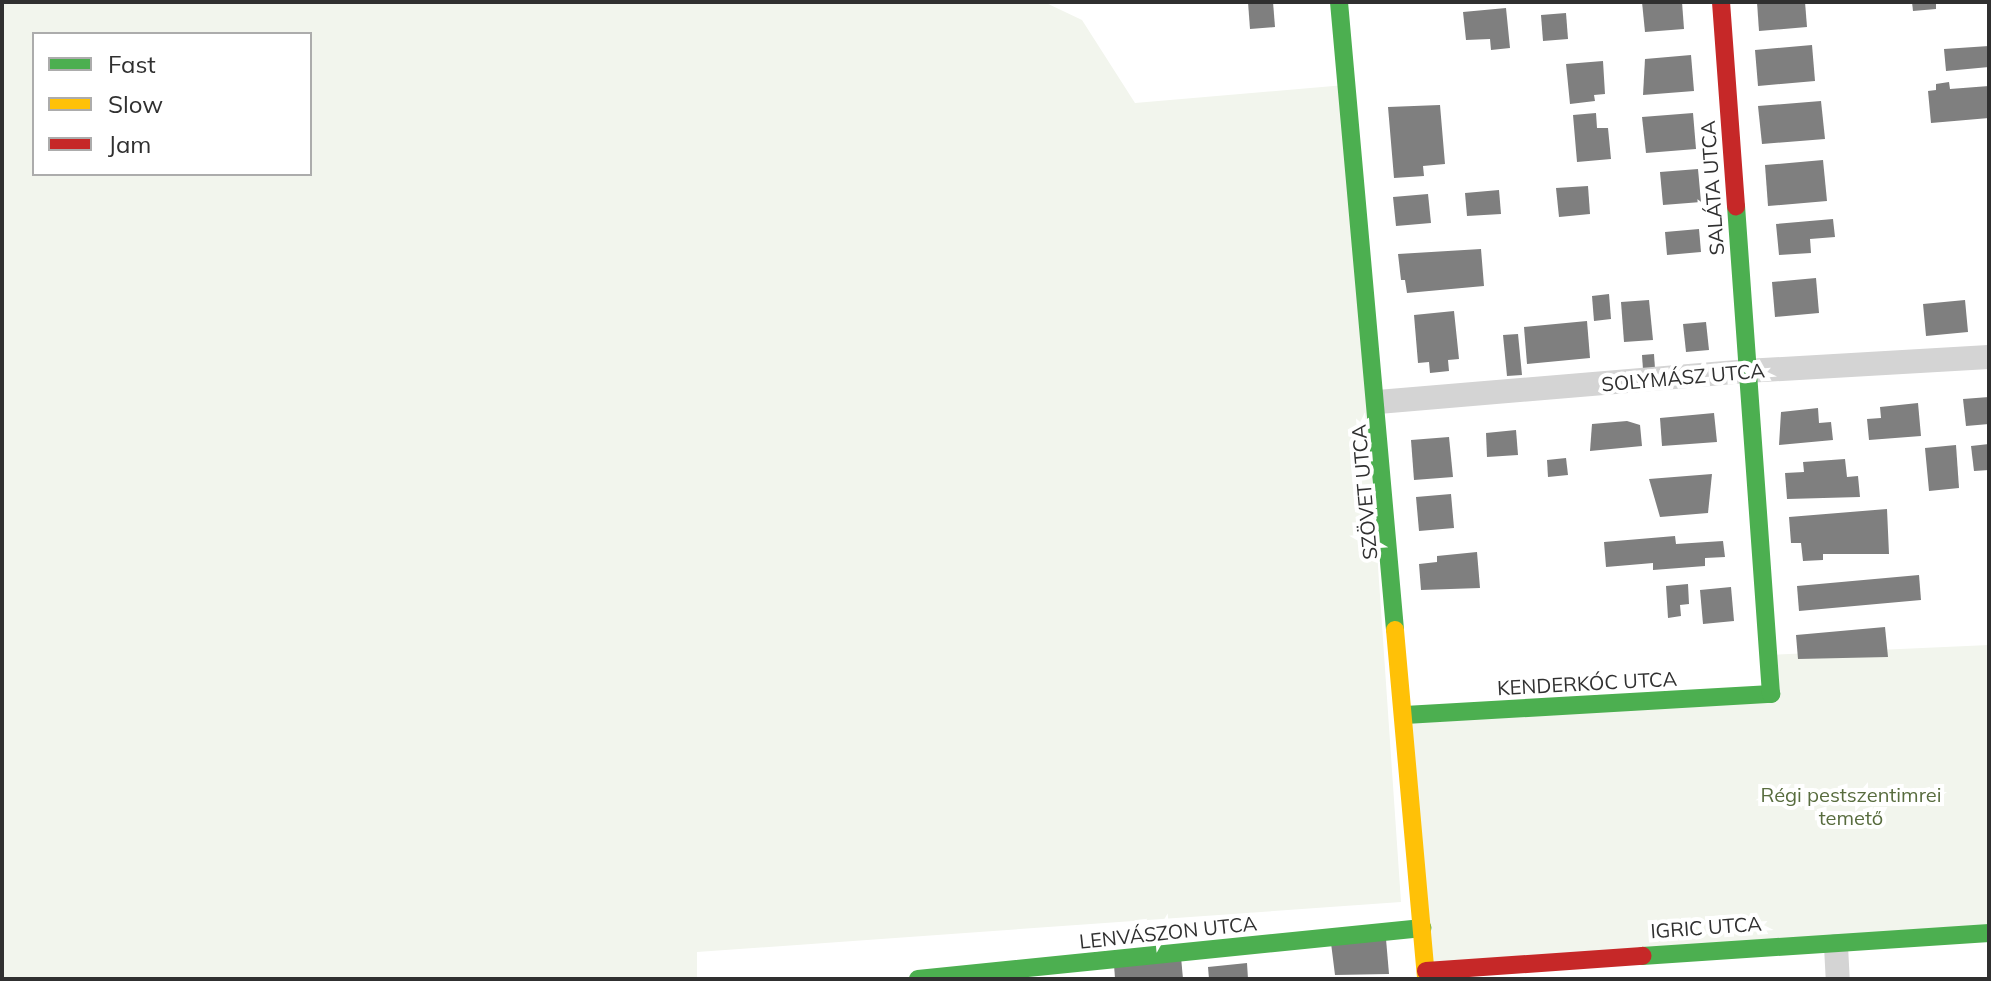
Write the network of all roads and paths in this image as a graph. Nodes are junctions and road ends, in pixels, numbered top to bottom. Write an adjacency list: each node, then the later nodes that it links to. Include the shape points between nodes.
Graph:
1 (1339, 2): 5 (street, SZÖVET UTCA)
2 (1721, 2): 4 (street, SALÁTA UTCA)
3 (1989, 357): 4 (street, SOLYMÁSZ UTCA)
4 (1746, 371): 5 (street, SOLYMÁSZ UTCA); 6 (street, SALÁTA UTCA)
5 (1378, 402): 7 (street, SZÖVET UTCA)
6 (1771, 694): 7 (street, KENDERKÓC UTCA)
7 (1405, 715): 8 (street, SZÖVET UTCA)
8 (1422, 928): 11 (street, LENVÁSZON UTCA); 12 (street, SZÖVET UTCA)
9 (1989, 933): 10 (street, IGRIC UTCA)
10 (1836, 946): 12 (street, IGRIC UTCA, via 1790,942); 14 (street)
11 (1068, 972): 13 (street, LENVÁSZON UTCA)
12 (1426, 975)
13 (918, 979)
14 (1838, 979)

